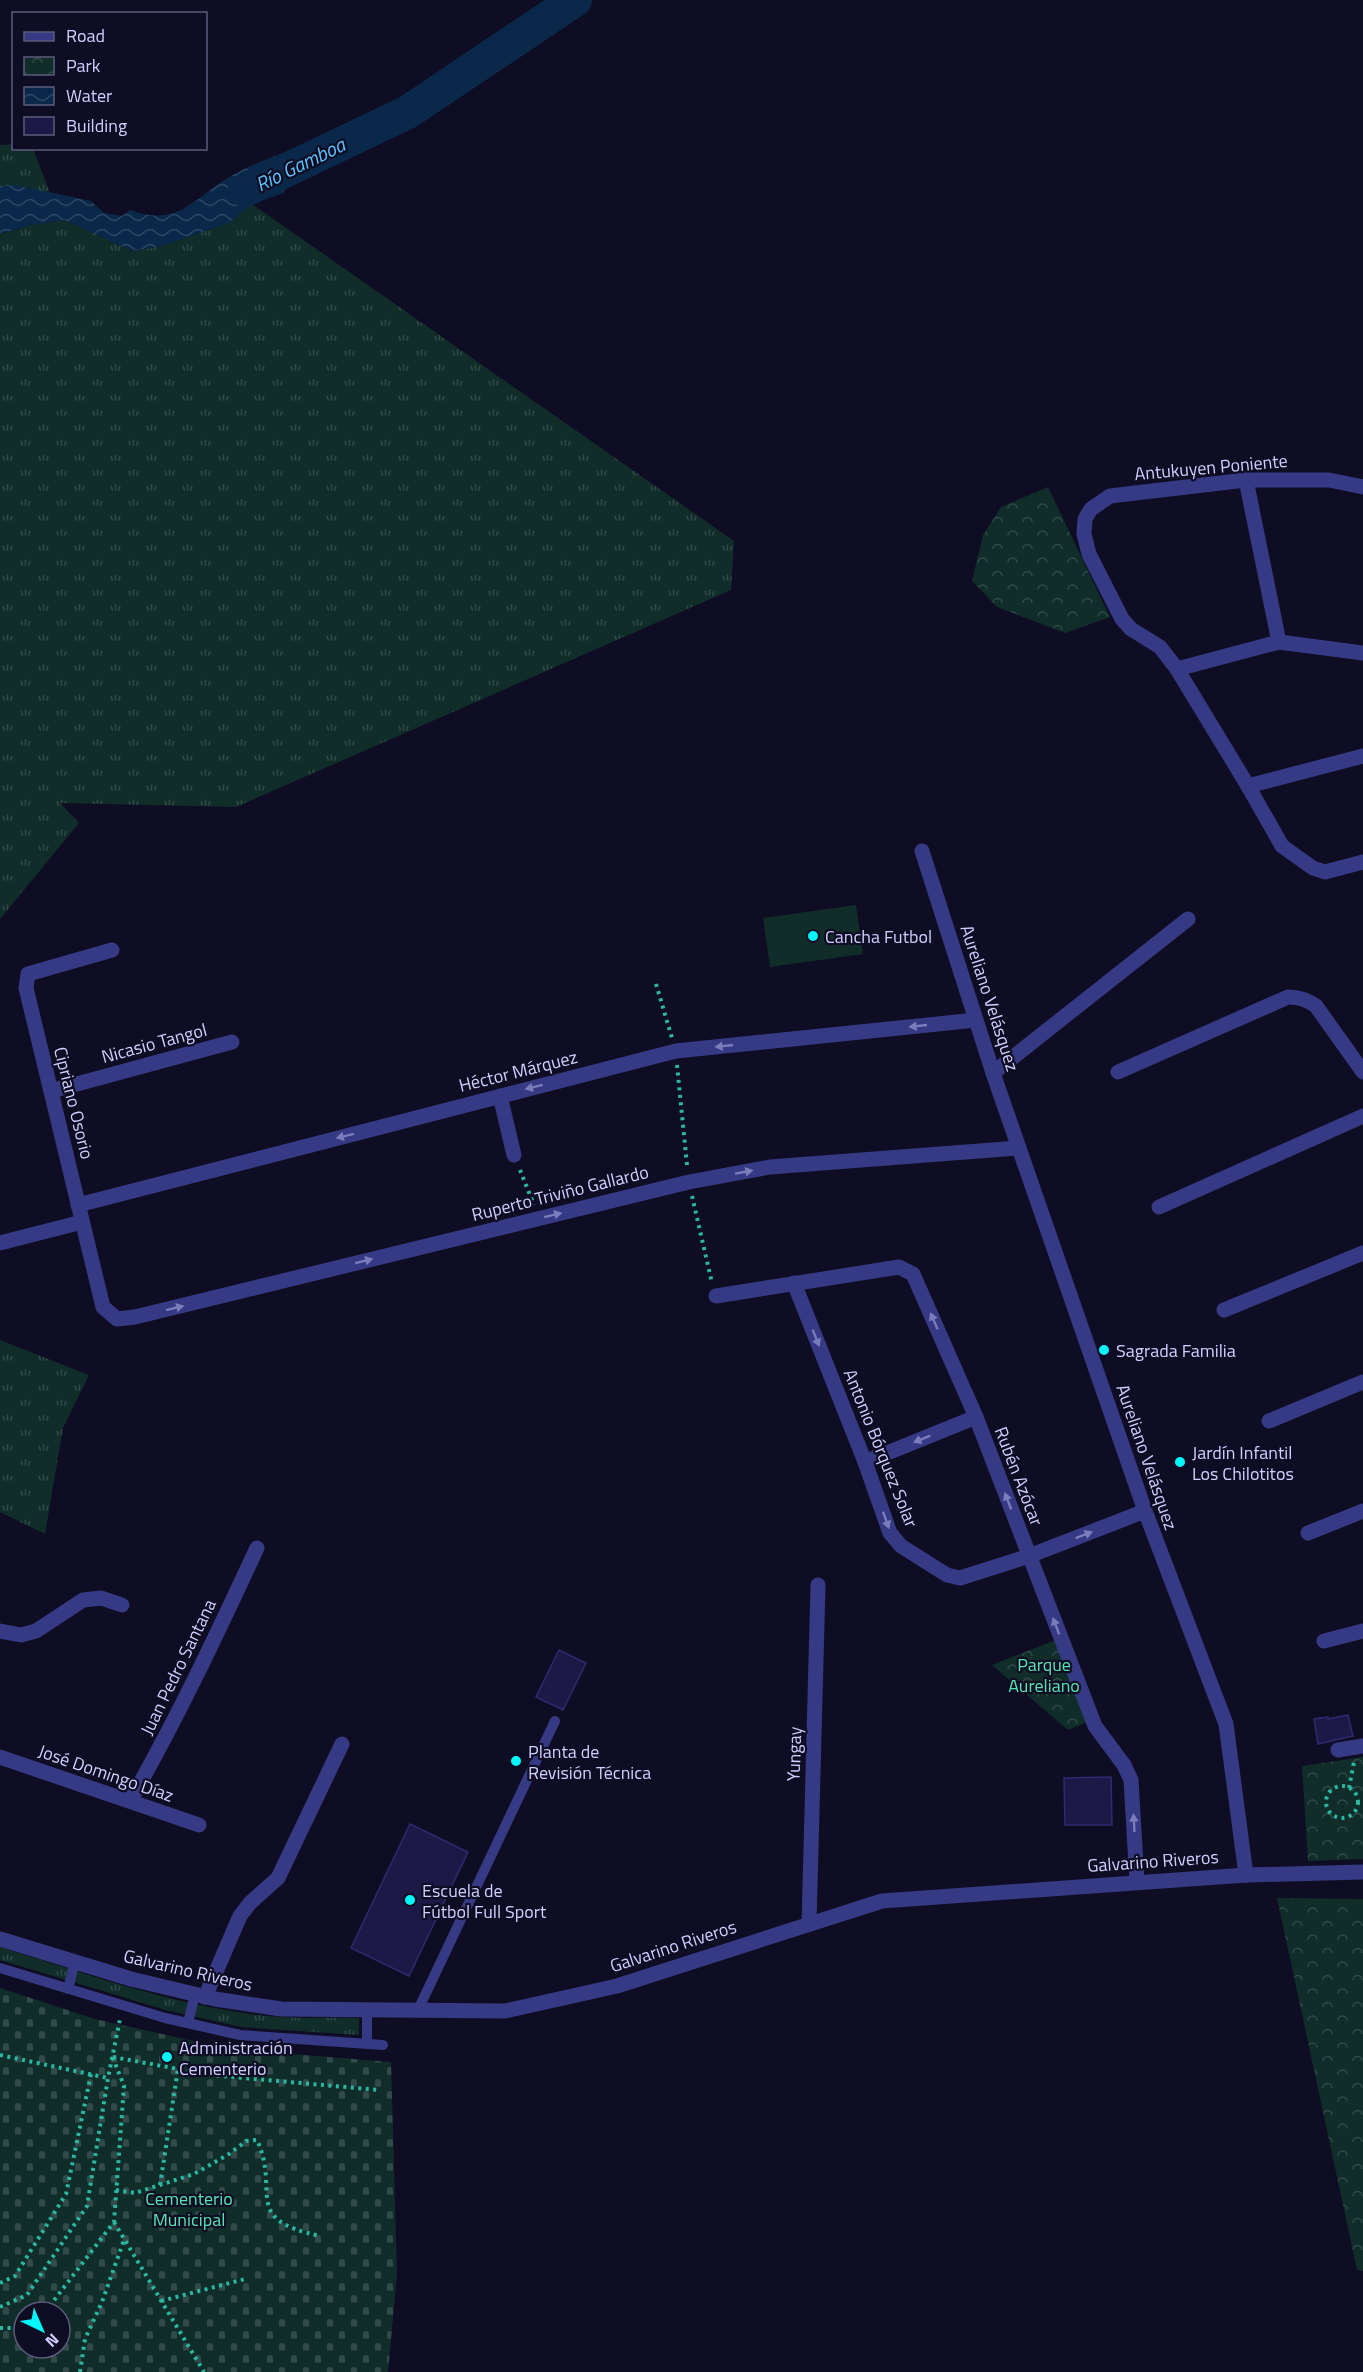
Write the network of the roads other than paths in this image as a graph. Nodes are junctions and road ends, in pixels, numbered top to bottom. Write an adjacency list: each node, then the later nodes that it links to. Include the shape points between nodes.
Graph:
1 (1246, 480): 2 (street, Antukuyen Poniente, via 1329,480); 3 (street); 5 (street, Antukuyen Poniente, via 1110,496 1098,502 1085,519 1089,554 1122,619 1160,647)
2 (1363, 486)
3 (1279, 642): 4 (street); 5 (street)
4 (1363, 653)
5 (1177, 669): 7 (street)
6 (1363, 756): 7 (street)
7 (1248, 786): 9 (street, via 1282,846 1313,868 1325,872)
8 (922, 851): 12 (street, Aureliano Velásquez)
9 (1363, 862)
10 (1188, 919): 16 (street)
11 (112, 950): 17 (street, Cipriano Osorio, via 28,974 26,988)
12 (976, 1020): 16 (street, Aureliano Velásquez); 18 (street, Héctor Márquez, one-way to 18, via 676,1051)
13 (232, 1042): 17 (street, Nicasio Tangol)
14 (1118, 1072): 15 (street, via 1295,997 1316,1006)
15 (1363, 1072)
16 (993, 1073): 20 (street, Aureliano Velásquez)
17 (51, 1091): 22 (street, Cipriano Osorio)
18 (500, 1096): 21 (street); 22 (street, Héctor Márquez, one-way to 22)
19 (1363, 1116): 23 (street)
20 (1019, 1148): 30 (street, Ruperto Triviño Gallardo, one-way to 20, via 689,1182 770,1167); 35 (street, Aureliano Velásquez)
21 (514, 1155)
22 (78, 1204): 24 (street, Cipriano Osorio)
23 (1159, 1207)
24 (82, 1222): 25 (street); 30 (street, Cipriano Osorio, via 103,1307)
25 (0, 1243)
26 (1363, 1253): 29 (street)
27 (794, 1283): 28 (street, Rubén Azócar); 32 (street, Rubén Azócar, one-way to 27, via 913,1274 899,1267); 34 (street, Antonio Bórquez Solar, one-way to 34)
28 (716, 1296)
29 (1224, 1310)
30 (117, 1319)
31 (1363, 1382): 33 (street)
32 (976, 1418): 34 (street, one-way to 34); 39 (street, Rubén Azócar, one-way to 32)
33 (1269, 1421)
34 (865, 1462): 39 (street, Antonio Bórquez Solar, one-way to 39, via 890,1533 901,1546 947,1575 960,1578)
35 (1145, 1511): 39 (street, Antonio Bórquez Solar, one-way to 35); 53 (street, Aureliano Velásquez, via 1226,1724)
36 (1363, 1511): 37 (street)
37 (1308, 1533)
38 (257, 1548): 50 (street, Juan Pedro Santana, via 158,1752)
39 (1029, 1556): 54 (street, Rubén Azócar, one-way to 39, via 1131,1780 1095,1726)
40 (818, 1586): 55 (street, Yungay)
41 (122, 1605): 42 (street, via 101,1598 83,1600 36,1631 21,1635)
42 (0, 1631)
43 (1363, 1631): 44 (street)
44 (1324, 1641)
45 (555, 1721): 62 (lane)
46 (342, 1744): 60 (street, via 278,1878 240,1916)
47 (1359, 1747): 48 (street)
48 (1338, 1750)
49 (0, 1757): 50 (street, José Domingo Díaz)
50 (130, 1801): 51 (street, José Domingo Díaz)
51 (199, 1825)
52 (1363, 1872): 53 (street, Galvarino Riveros)
53 (1246, 1875): 54 (street, Galvarino Riveros)
54 (1137, 1882): 55 (street, Galvarino Riveros, via 882,1901)
55 (808, 1924): 62 (street, Galvarino Riveros, via 617,1986 505,2011)
56 (0, 1939): 57 (street, Galvarino Riveros)
57 (75, 1962): 59 (lane); 60 (street, Galvarino Riveros)
58 (0, 1968): 59 (lane)
59 (68, 1989): 63 (lane)
60 (200, 1996): 61 (street, Galvarino Riveros, via 281,2009); 63 (lane)
61 (367, 2010): 62 (street, Galvarino Riveros); 64 (lane)
62 (418, 2010)
63 (188, 2023): 64 (lane, via 240,2035)
64 (367, 2043): 65 (lane)
65 (383, 2045)

